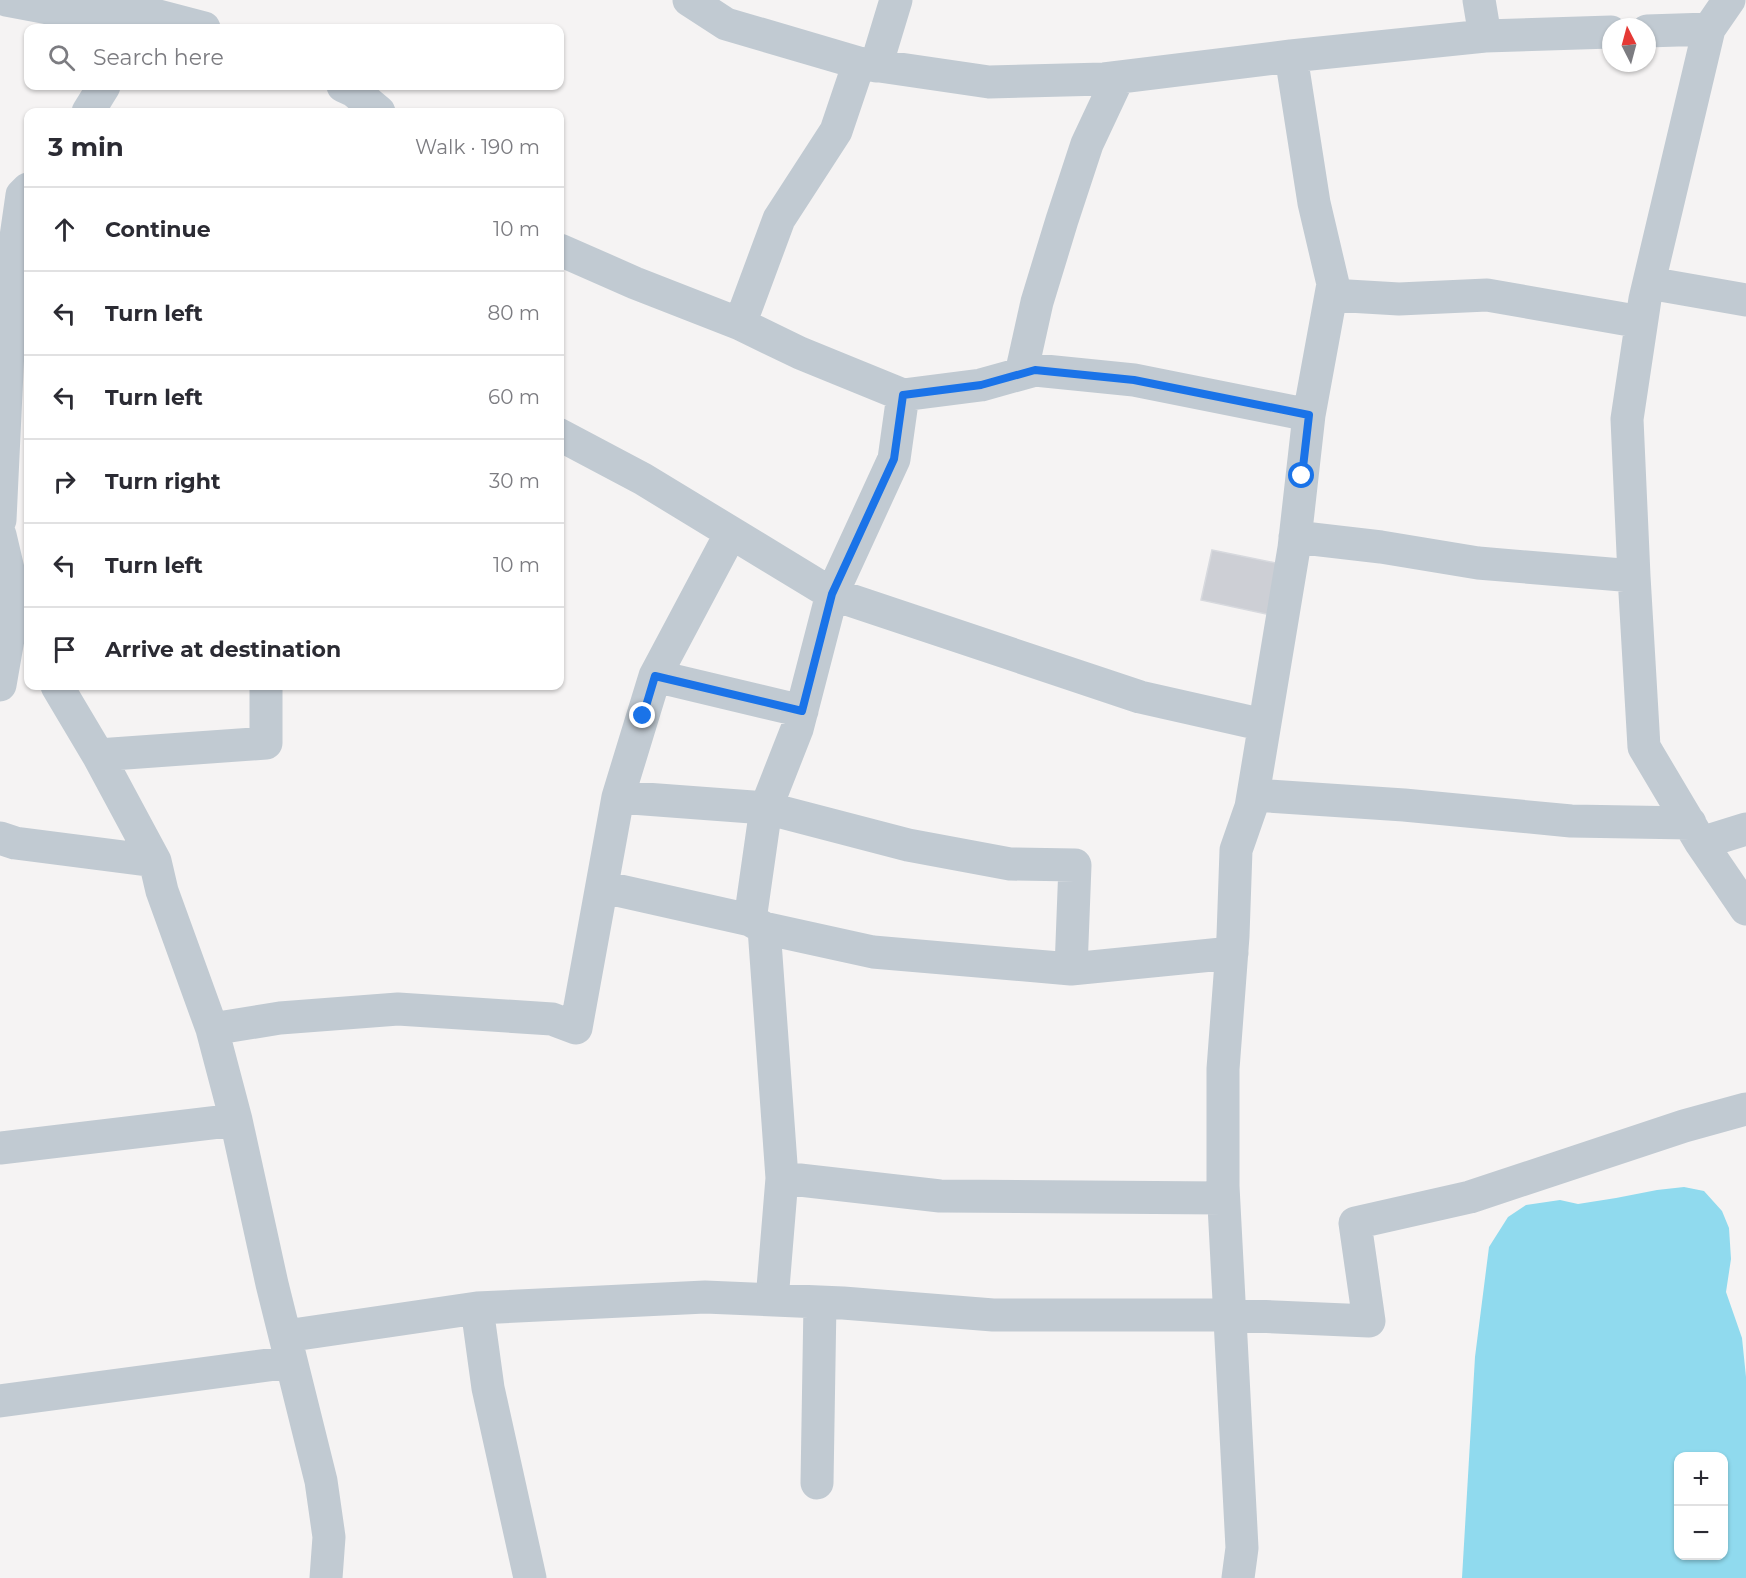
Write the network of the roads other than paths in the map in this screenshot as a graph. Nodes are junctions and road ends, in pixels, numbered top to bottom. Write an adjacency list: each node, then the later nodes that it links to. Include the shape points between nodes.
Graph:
1 (6, 0): 6 (street, via 75,13)
2 (689, 0): 13 (street, via 726,24)
3 (896, 0): 13 (street)
4 (1479, 0): 11 (street)
5 (1729, 0): 8 (street)
6 (148, 14): 7 (street)
7 (188, 24)
8 (1709, 29): 9 (street); 21 (street)
9 (1656, 31)
10 (1602, 32): 11 (street)
11 (1485, 36): 12 (street)
12 (1291, 56): 14 (street); 22 (street, via 1314,203 1333,284)
13 (868, 64): 14 (street, via 989,82); 25 (street, via 836,131 779,219)
14 (1118, 78): 26 (street, via 1087,144 1065,209 1037,302)
15 (102, 90): 17 (street)
16 (352, 90): 18 (street)
17 (90, 108)
18 (374, 108)
19 (17, 193): 30 (street)
20 (564, 252): 25 (street)
21 (1649, 283): 23 (street); 24 (street)
22 (1331, 296): 24 (street, via 1487,295); 28 (street)
23 (1746, 300)
24 (1641, 322): 34 (street, via 1627,418)
25 (740, 324): 27 (street)
26 (1021, 374): 27 (street, via 981,385); 28 (street, via 1035,370 1134,380)
27 (903, 395): 35 (street, via 894,459)
28 (1309, 415): 33 (street)
29 (564, 437): 31 (street, via 643,479)
30 (0, 520)
31 (731, 533): 35 (street); 38 (street)
32 (0, 535): 36 (street)
33 (1295, 537): 34 (street, via 1478,562); 43 (street)
34 (1634, 576): 49 (street, via 1644,747)
35 (832, 594): 42 (street); 43 (street, via 1140,697)
36 (15, 599): 37 (street); 39 (street)
37 (24, 619)
38 (655, 676): 42 (street); 46 (street)
39 (0, 685)
40 (59, 690): 44 (street)
41 (266, 690): 44 (street, via 266,743)
42 (802, 711): 47 (street)
43 (1264, 725): 45 (street)
44 (98, 755): 51 (street)
45 (1254, 795): 49 (street); 55 (street, via 1236,850)
46 (618, 797): 47 (street); 52 (street)
47 (766, 808): 54 (street); 56 (street, via 908,845 1010,864 1074,865)
48 (1746, 829): 49 (street)
49 (1695, 833): 53 (street)
50 (0, 838): 51 (street)
51 (155, 861): 57 (street, via 162,891)
52 (603, 887): 54 (street); 57 (street, via 576,1028 552,1019 398,1009 280,1018)
53 (1746, 909)
54 (757, 924): 56 (street, via 873,952); 61 (street)
55 (1232, 953): 56 (street); 62 (street, via 1223,1070)
56 (1071, 969)
57 (212, 1029): 59 (street)
58 (1746, 1109): 66 (street, via 1470,1197 1355,1223 1369,1321)
59 (236, 1120): 60 (street); 67 (street)
60 (0, 1148)
61 (782, 1178): 62 (street, via 940,1196); 63 (street)
62 (1223, 1198): 66 (street)
63 (772, 1300): 64 (street); 65 (street, via 705,1297)
64 (820, 1302): 66 (street, via 993,1315); 69 (street)
65 (477, 1308): 67 (street); 71 (street, via 488,1388)
66 (1230, 1315): 72 (street, via 1242,1548)
67 (288, 1349): 68 (street); 70 (street, via 321,1481 328,1538)
68 (0, 1401)
69 (817, 1482)
70 (326, 1578)
71 (530, 1578)
72 (1238, 1578)

